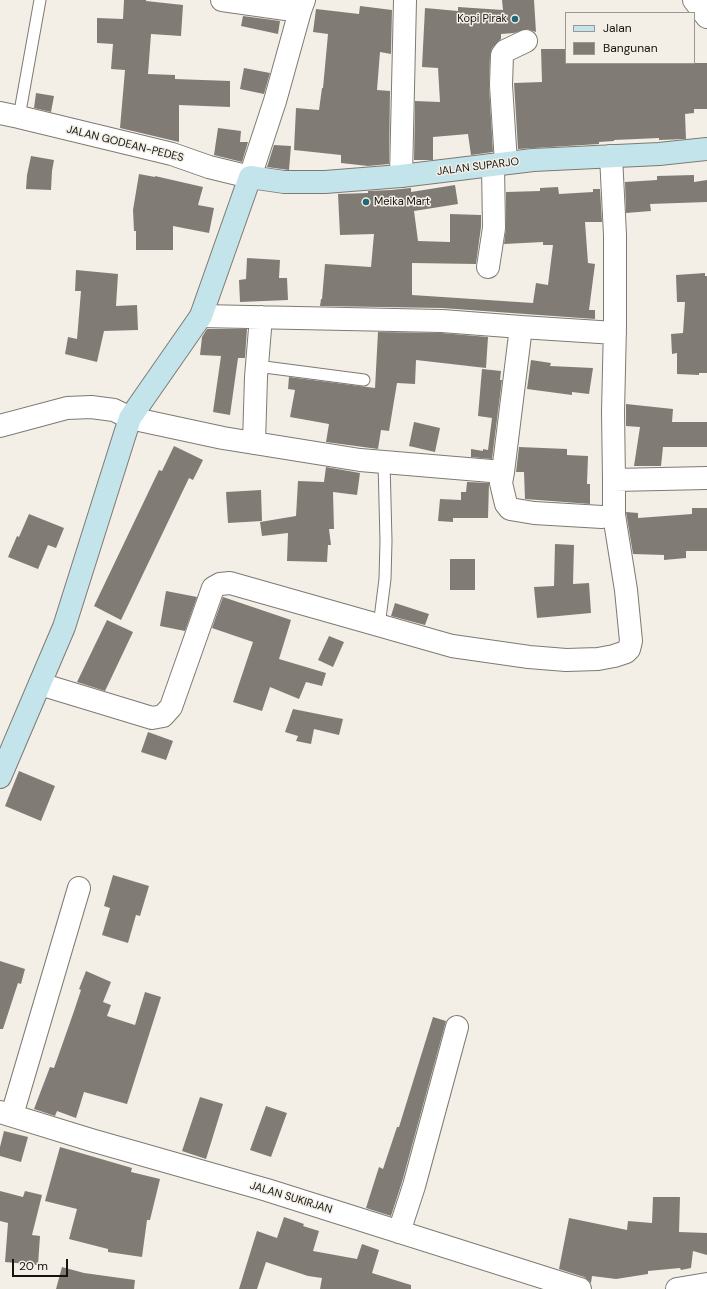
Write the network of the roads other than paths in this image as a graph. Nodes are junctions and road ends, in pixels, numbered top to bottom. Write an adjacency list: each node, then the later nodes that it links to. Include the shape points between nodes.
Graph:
1 (40, 0): 8 (lane)
2 (222, 0): 5 (street)
3 (405, 0): 12 (street)
4 (694, 0): 6 (street)
5 (302, 5): 13 (street)
6 (707, 17)
7 (526, 41): 11 (street, via 505,51 502,56)
8 (10, 115): 13 (street, JALAN GODEAN-PEDES, via 172,154 209,167)
9 (707, 149): 10 (main road, JALAN SUPARJO)
10 (611, 156): 11 (main road, JALAN SUPARJO); 18 (street, via 615,235)
11 (499, 164): 12 (main road, JALAN SUPARJO); 14 (street)
12 (401, 176): 13 (main road, JALAN SUPARJO, via 325,182 284,182)
13 (250, 177): 15 (main road)
14 (488, 267)
15 (200, 316): 16 (street); 21 (main road)
16 (261, 317): 17 (street, via 442,321); 19 (street)
17 (521, 328): 18 (street); 25 (street)
18 (615, 333): 27 (street)
19 (257, 366): 20 (lane); 23 (street)
20 (364, 380)
21 (130, 418): 22 (street, via 114,410 91,407 67,408); 23 (street); 30 (main road, via 64,627)
22 (0, 426)
23 (254, 443): 24 (street)
24 (384, 462): 25 (street); 29 (lane, via 385,579)
25 (503, 472): 28 (street, via 500,483 510,509 534,513)
26 (707, 478): 27 (street)
27 (614, 480): 28 (street)
28 (614, 515): 29 (street, via 631,641 630,649 626,652 614,656 566,660 529,657 452,646)
29 (379, 626): 30 (street, via 230,583 220,584 213,588 171,708 163,716 152,718)
30 (40, 684): 31 (main road)
31 (0, 777)
32 (80, 888): 34 (street)
33 (457, 1027): 35 (street)
34 (6, 1113): 35 (street, JALAN SUKIRJAN)
35 (399, 1232): 37 (street, JALAN SUKIRJAN)
36 (707, 1284): 38 (street)
37 (580, 1289)
38 (677, 1289)

